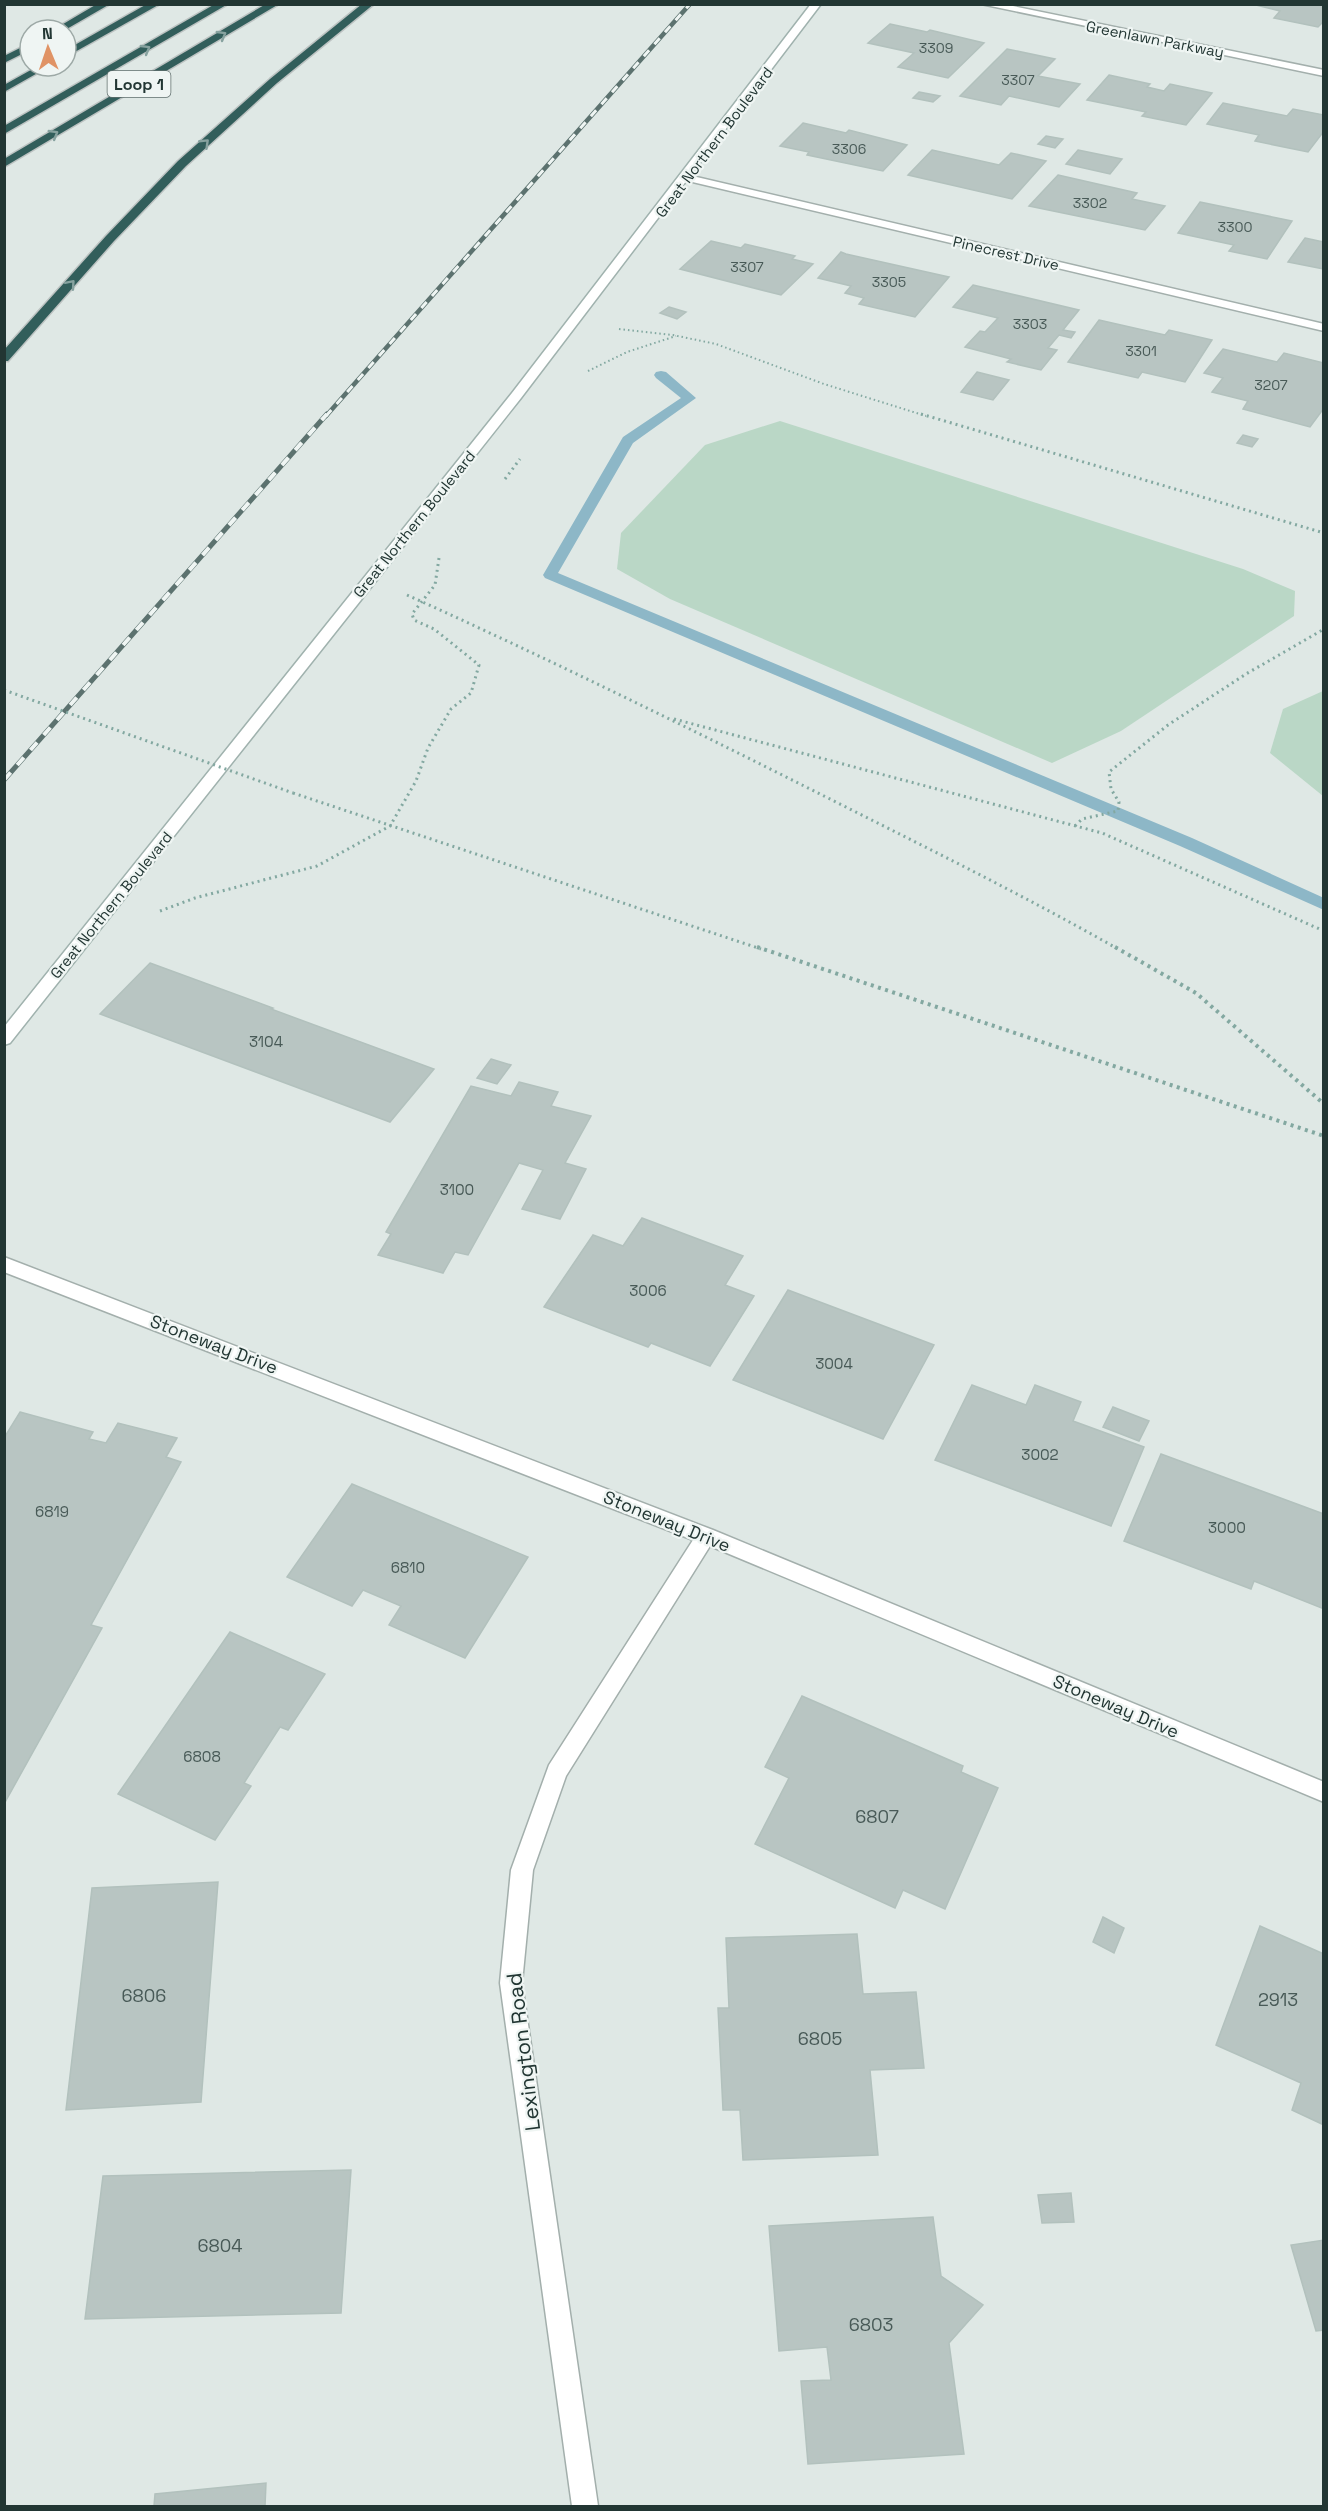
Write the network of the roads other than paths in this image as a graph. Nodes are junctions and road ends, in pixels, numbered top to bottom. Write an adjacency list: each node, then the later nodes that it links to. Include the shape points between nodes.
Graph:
1 (105, 4): 8 (highway)
2 (155, 4): 9 (highway)
3 (223, 4): 15 (highway, one-way to 3)
4 (274, 4): 16 (highway, Loop 1, one-way to 4)
5 (369, 4): 19 (highway, one-way to 5, via 126,220 209,139 301,57)
6 (816, 4): 17 (street, Great Northern Boulevard)
7 (986, 4): 12 (street, Greenlawn Parkway)
8 (78, 19)
9 (78, 47)
10 (18, 52): 11 (highway)
11 (4, 60)
12 (1323, 73)
13 (24, 78): 14 (highway)
14 (4, 89)
15 (4, 131)
16 (4, 164)
17 (688, 178): 18 (street, Pinecrest Drive); 20 (street, Great Northern Boulevard)
18 (1323, 328)
19 (4, 358)
20 (4, 1039)
21 (4, 1264): 22 (street, Stoneway Drive)
22 (706, 1536): 23 (street, Stoneway Drive); 24 (street, Lexington Road, via 557,1772 522,1870 511,1983)
23 (1323, 1792)
24 (585, 2506)

